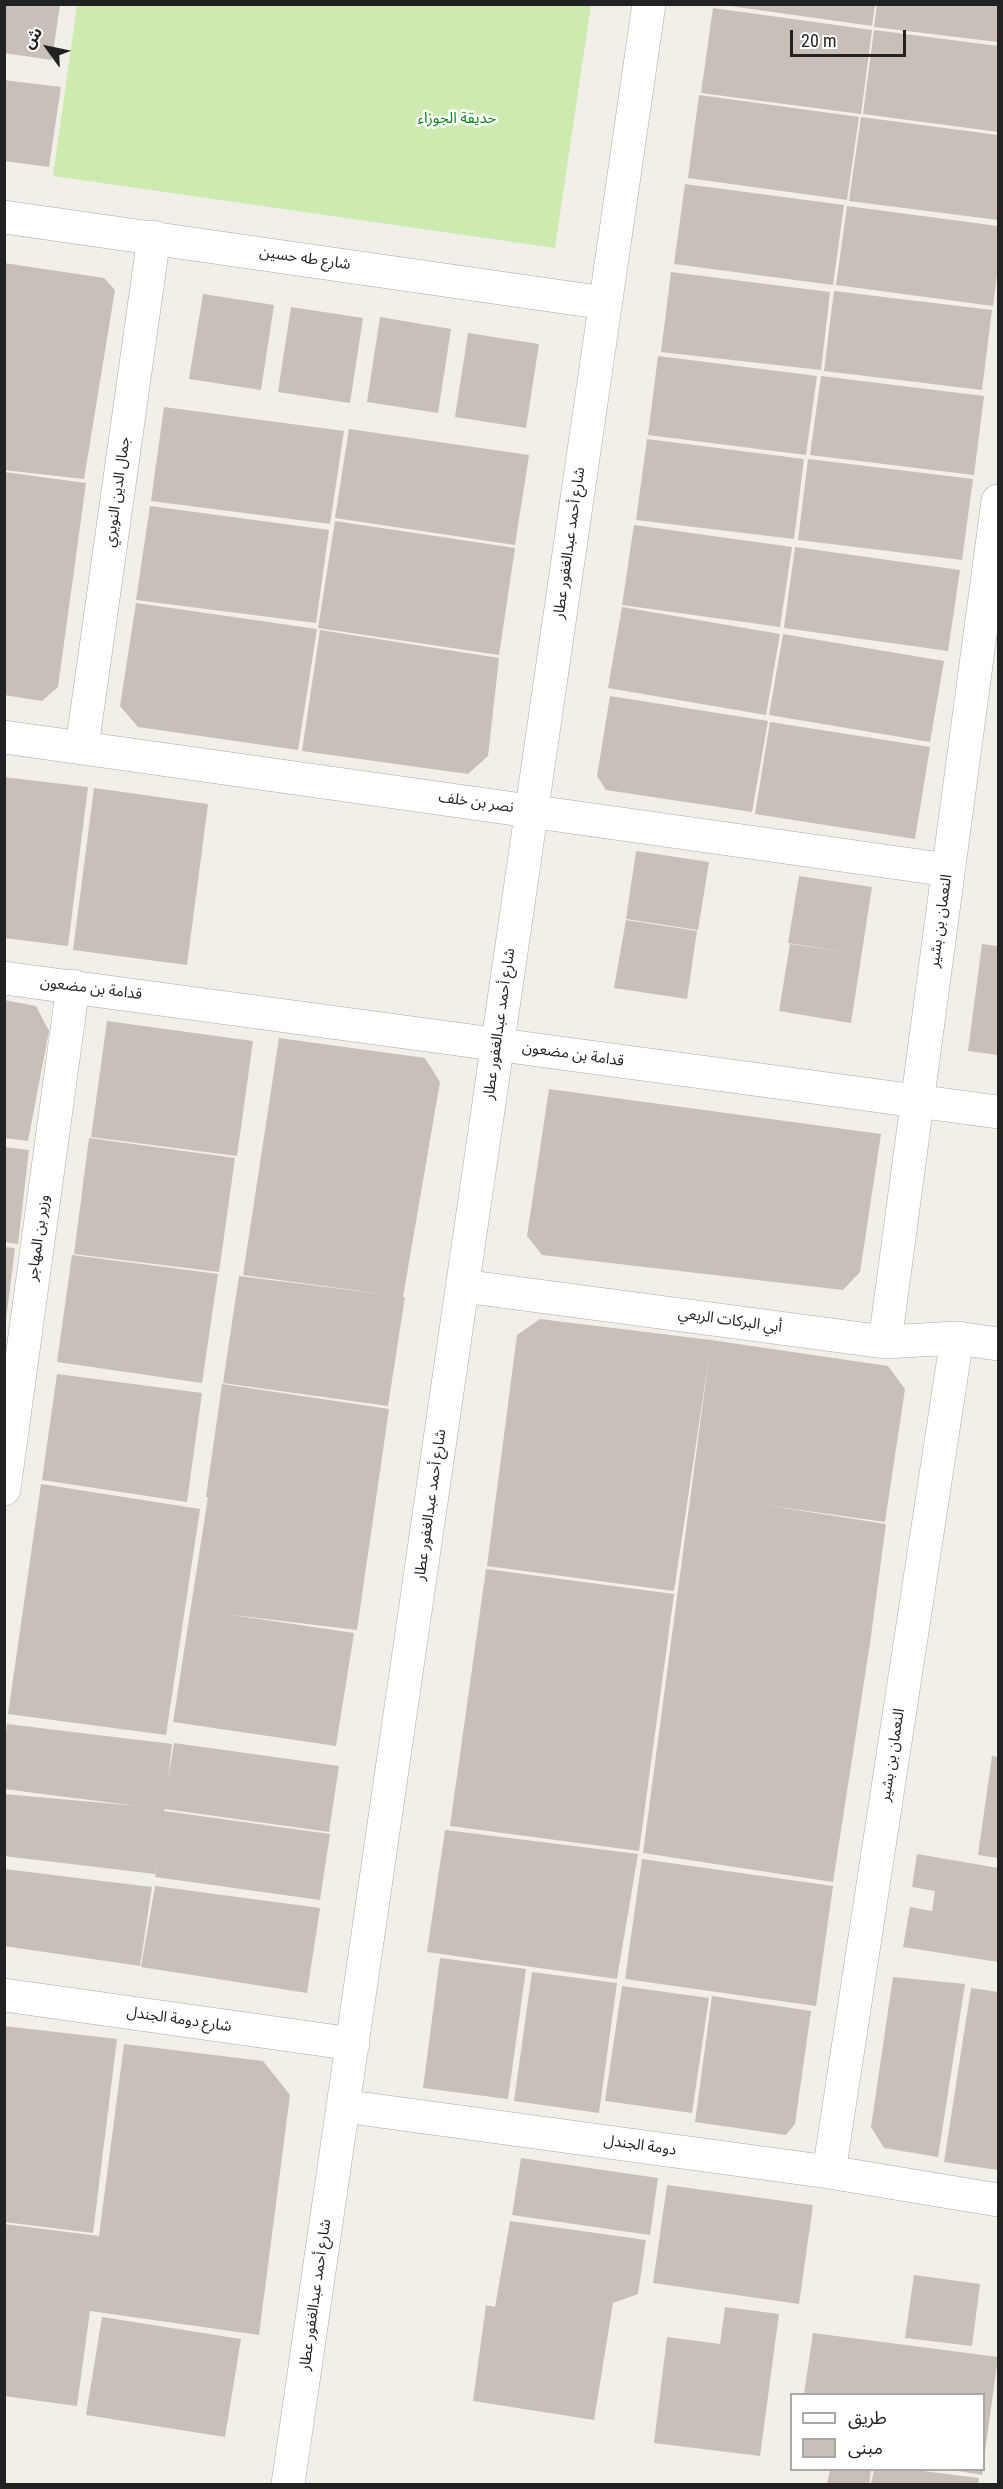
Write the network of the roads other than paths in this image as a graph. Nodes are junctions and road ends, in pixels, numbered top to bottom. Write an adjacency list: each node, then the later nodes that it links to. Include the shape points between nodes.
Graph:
1 (649, 4): 4 (street, شارع أحمد عبدالغفور عطار)
2 (4, 217): 3 (street, شارع طه حسين)
3 (154, 237): 4 (street, شارع طه حسين); 7 (street, جمال الدين النويري)
4 (606, 303): 8 (street, شارع أحمد عبدالغفور عطار)
5 (999, 501): 9 (street, النعمان بن بشير)
6 (4, 737): 7 (street, نصر بن خلف)
7 (82, 747): 8 (street, نصر بن خلف)
8 (531, 810): 9 (street, نصر بن خلف); 12 (street, شارع أحمد عبدالغفور عطار)
9 (948, 870): 13 (street, النعمان بن بشير)
10 (4, 978): 11 (street, قدامة بن مضعون)
11 (73, 986): 12 (street, قدامة بن مضعون); 19 (street, وزير بن المهاجر)
12 (498, 1045): 13 (street, قدامة بن مضعون); 15 (street, شارع أحمد عبدالغفور عطار)
13 (916, 1100): 14 (street, قدامة بن مضعون); 17 (street, النعمان بن بشير)
14 (999, 1112)
15 (463, 1286): 17 (street, أبي البركات الربعي); 21 (street, شارع أحمد عبدالغفور عطار)
16 (957, 1338): 17 (street, أبي البركات الربعي); 18 (street, أبي البركات الربعي); 23 (street, النعمان بن بشير)
17 (885, 1342)
18 (999, 1344)
19 (4, 1489)
20 (4, 1995): 21 (street, شارع دومة الجندل)
21 (352, 2044): 22 (street)
22 (343, 2106): 23 (street, دومة الجندل); 25 (street, شارع أحمد عبدالغفور عطار)
23 (829, 2172): 24 (street, دومة الجندل)
24 (999, 2200)
25 (288, 2484)

